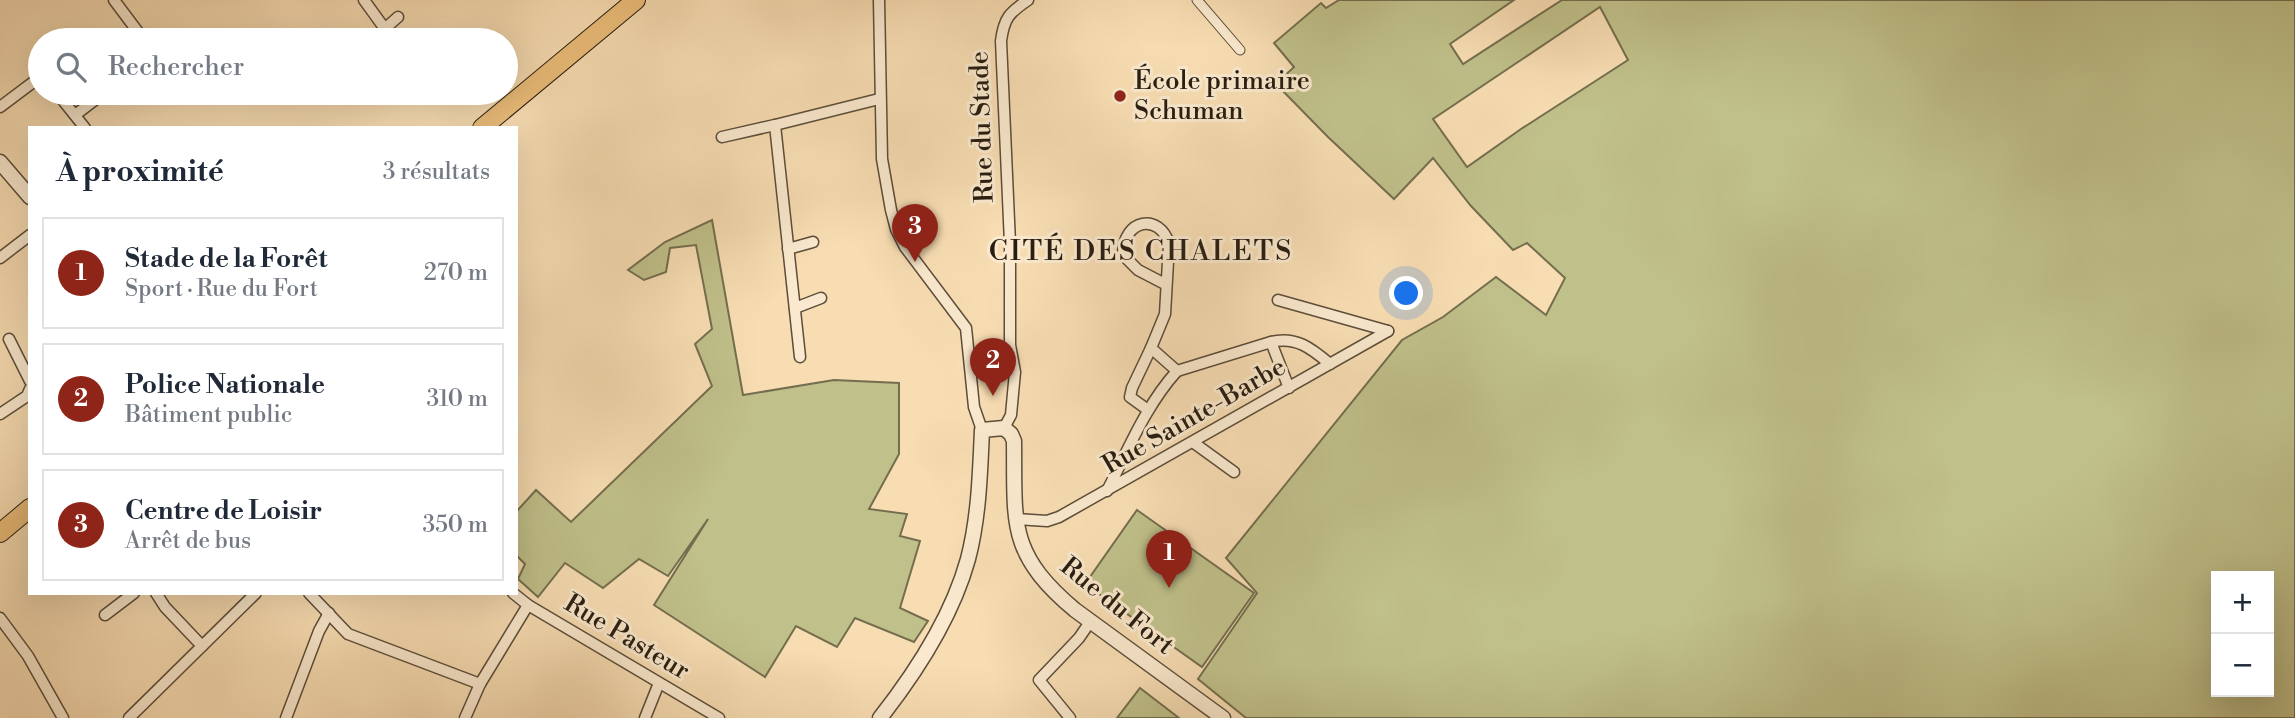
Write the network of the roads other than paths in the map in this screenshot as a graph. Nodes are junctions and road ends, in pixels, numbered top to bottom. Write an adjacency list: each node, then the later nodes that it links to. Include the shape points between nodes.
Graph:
1 (114, 0): 8 (street)
2 (364, 0): 9 (street)
3 (636, 0): 13 (main road)
4 (879, 0): 14 (street)
5 (1028, 0): 45 (street, Rue du Stade, via 1003,23 1001,41 1010,345 1015,372 1011,415)
6 (1197, 0): 11 (street)
7 (398, 17): 10 (street)
8 (135, 28)
9 (384, 28)
10 (386, 28)
11 (1240, 50)
12 (28, 86): 18 (street)
13 (518, 98)
14 (879, 99): 20 (street); 46 (street, via 882,159 897,229 965,328 974,407)
15 (67, 105): 19 (street)
16 (88, 105): 19 (street)
17 (510, 105): 22 (main road)
18 (0, 107)
19 (75, 115): 21 (street)
20 (775, 125): 23 (street); 28 (street)
21 (83, 126)
22 (484, 126)
23 (722, 137)
24 (0, 162): 25 (street)
25 (28, 195)
26 (28, 237): 29 (street)
27 (813, 242): 28 (street)
28 (788, 249): 33 (street)
29 (0, 258)
30 (1165, 284): 30 (street, via 1169,261 1166,235 1149,224 1137,225 1123,243 1124,255 1138,270); 36 (street, via 1165,314)
31 (821, 299): 33 (street)
32 (1279, 300): 38 (street, Rue Sainte-Barbe, via 1388,331)
33 (795, 308): 37 (street)
34 (9, 339): 40 (street)
35 (1270, 342): 38 (street, via 1296,341); 39 (street); 41 (street)
36 (1151, 348): 39 (street); 43 (street, via 1130,397)
37 (800, 357)
38 (1330, 364): 41 (street, Rue Sainte-Barbe)
39 (1177, 371): 43 (street)
40 (28, 377)
41 (1289, 388): 47 (street, Rue Sainte-Barbe)
42 (28, 394): 44 (street)
43 (1148, 410): 49 (street)
44 (0, 414)
45 (1004, 428): 46 (street); 51 (street, Rue du Fort, via 1014,441)
46 (982, 430): 73 (street, via 974,524 961,578 946,616)
47 (1194, 443): 48 (street); 49 (street, Rue Sainte-Barbe)
48 (1234, 472)
49 (1107, 491): 51 (street, Rue Sainte-Barbe, via 1047,521)
50 (28, 510): 52 (main road)
51 (1016, 519): 62 (street, Rue du Fort, via 1020,543 1034,568 1052,591)
52 (0, 533)
53 (131, 595): 60 (street)
54 (157, 595): 63 (street)
55 (254, 595): 63 (street)
56 (311, 595): 59 (street)
57 (516, 595): 58 (street, Rue Pasteur)
58 (528, 605): 64 (street); 65 (street, Rue Pasteur)
59 (329, 613): 64 (street, via 348,634); 66 (street)
60 (105, 615)
61 (0, 618): 67 (street)
62 (1090, 622): 74 (street, via 1039,680); 75 (street, Rue du Fort)
63 (202, 646): 68 (street)
64 (480, 684): 70 (street)
65 (659, 684): 71 (street); 72 (street, Rue Pasteur)
66 (286, 716): 69 (street)
67 (63, 718)
68 (129, 718)
69 (299, 718)
70 (465, 718)
71 (645, 718)
72 (719, 718)
73 (880, 718)
74 (1070, 718)
75 (1223, 718)

